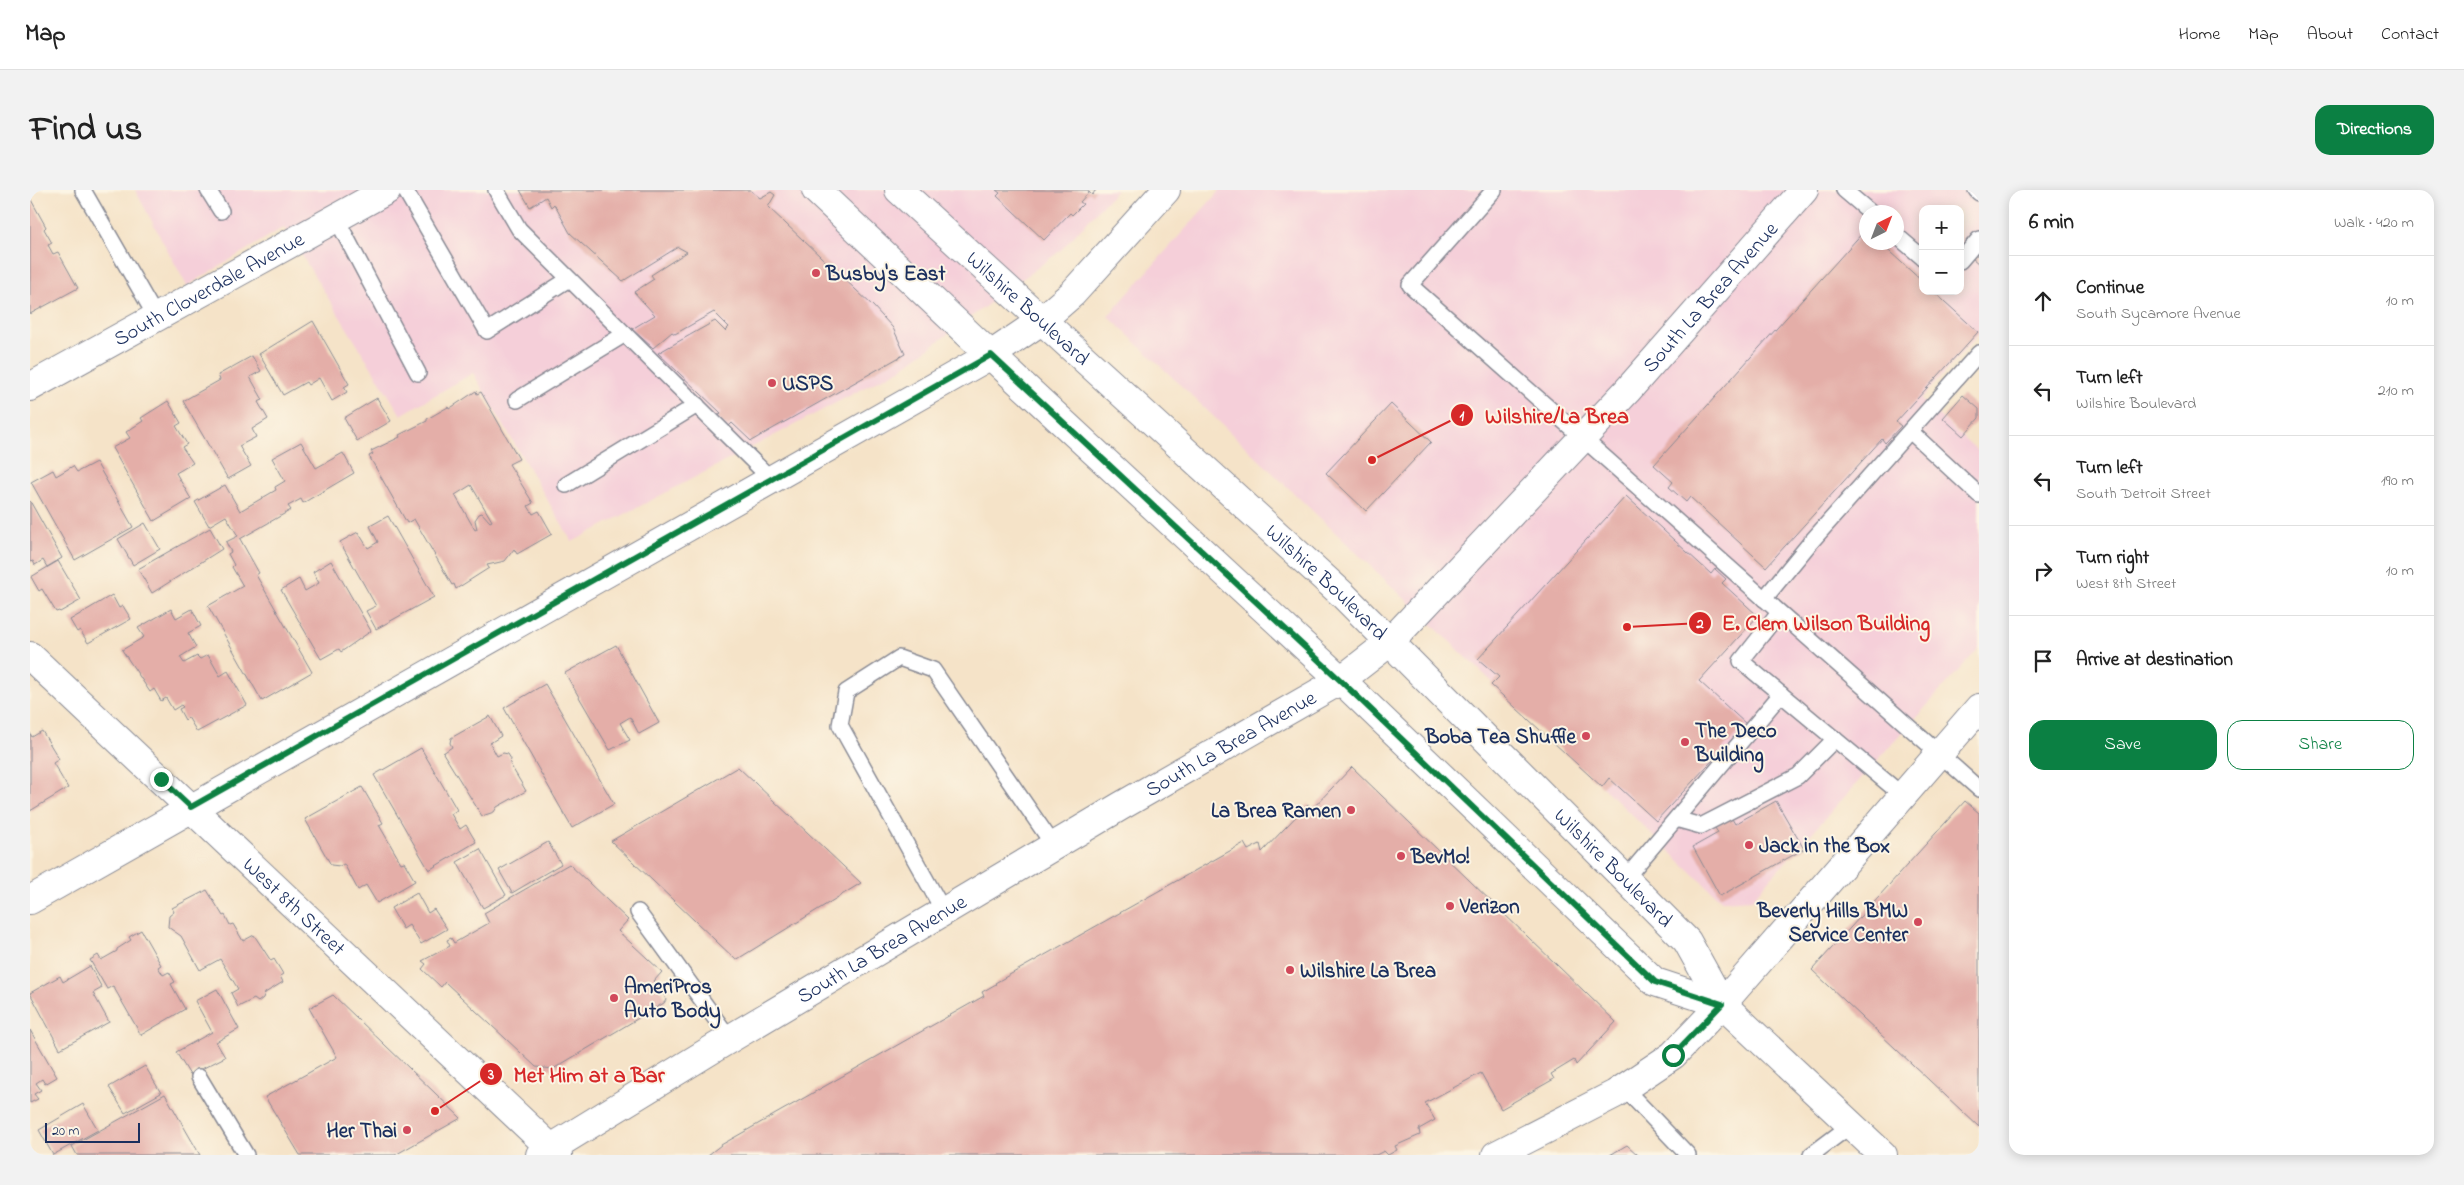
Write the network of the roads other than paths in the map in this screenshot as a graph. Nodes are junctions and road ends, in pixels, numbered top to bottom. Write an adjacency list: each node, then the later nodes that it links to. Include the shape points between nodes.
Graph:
1 (83, 190): 22 (lane)
2 (208, 190): 15 (lane)
3 (387, 190): 16 (main road, South Cloverdale Avenue)
4 (405, 190): 21 (lane, via 487,331)
5 (496, 190): 21 (lane, via 519,229)
6 (816, 190): 26 (main road, Wilshire Boulevard)
7 (899, 190): 23 (main road, Wilshire Boulevard)
8 (1166, 190): 23 (main road, via 1072,294)
9 (1494, 190): 32 (lane, via 1410,286)
10 (1804, 190): 32 (main road, South La Brea Avenue, via 1627,391)
11 (1844, 190): 14 (lane)
12 (1976, 190): 13 (lane)
13 (1979, 193)
14 (1862, 205)
15 (221, 212)
16 (336, 218): 22 (main road, South Cloverdale Avenue); 27 (lane)
17 (1979, 239): 20 (lane)
18 (1904, 242): 19 (lane)
19 (1919, 255)
20 (1964, 256)
21 (569, 279): 24 (lane)
22 (156, 317): 28 (main road, South Cloverdale Avenue)
23 (1041, 321): 26 (main road); 38 (main road, Wilshire Boulevard, via 1343,595)
24 (625, 334): 29 (lane); 30 (lane)
25 (1979, 353): 31 (lane)
26 (991, 355): 33 (main road); 40 (main road, Wilshire Boulevard)
27 (418, 373)
28 (30, 387)
29 (517, 400)
30 (697, 405): 33 (lane); 34 (lane)
31 (1910, 431): 35 (lane); 36 (lane)
32 (1581, 438): 36 (lane); 38 (main road, South La Brea Avenue)
33 (771, 479): 47 (main road)
34 (566, 485)
35 (1979, 495)
36 (1764, 599): 37 (lane)
37 (1779, 613): 41 (lane, via 1741,661); 44 (lane)
38 (1390, 642): 40 (main road, South La Brea Avenue); 50 (main road, Wilshire Boulevard)
39 (30, 656): 47 (main road, West 8th Street)
40 (1340, 680): 49 (main road, South La Brea Avenue); 54 (main road, Wilshire Boulevard, via 1655,982)
41 (1780, 694): 43 (lane); 48 (lane)
42 (1979, 708): 44 (main road)
43 (1835, 739): 46 (lane); 48 (lane, via 1798,776 1701,826)
44 (1938, 752): 45 (lane); 46 (main road)
45 (1979, 789)
46 (1902, 794): 54 (main road)
47 (191, 807): 51 (main road); 59 (main road, West 8th Street)
48 (1676, 819): 50 (lane)
49 (1054, 846): 53 (main road, South La Brea Avenue); 53 (lane, via 933,670 899,658 846,692 840,725)
50 (1625, 879): 54 (main road, Wilshire Boulevard, via 1687,942)
51 (30, 900)
52 (638, 912): 55 (lane)
53 (944, 912): 55 (main road, South La Brea Avenue)
54 (1722, 1004): 57 (main road, via 1673,1055); 58 (main road, Wilshire Boulevard)
55 (730, 1039): 59 (main road, South La Brea Avenue)
56 (199, 1077): 60 (lane)
57 (1624, 1088): 61 (main road); 62 (lane)
58 (1851, 1126): 63 (lane); 64 (main road, Wilshire Boulevard)
59 (550, 1153)
60 (246, 1155)
61 (1496, 1155)
62 (1688, 1155)
63 (1811, 1155)
64 (1883, 1155)

